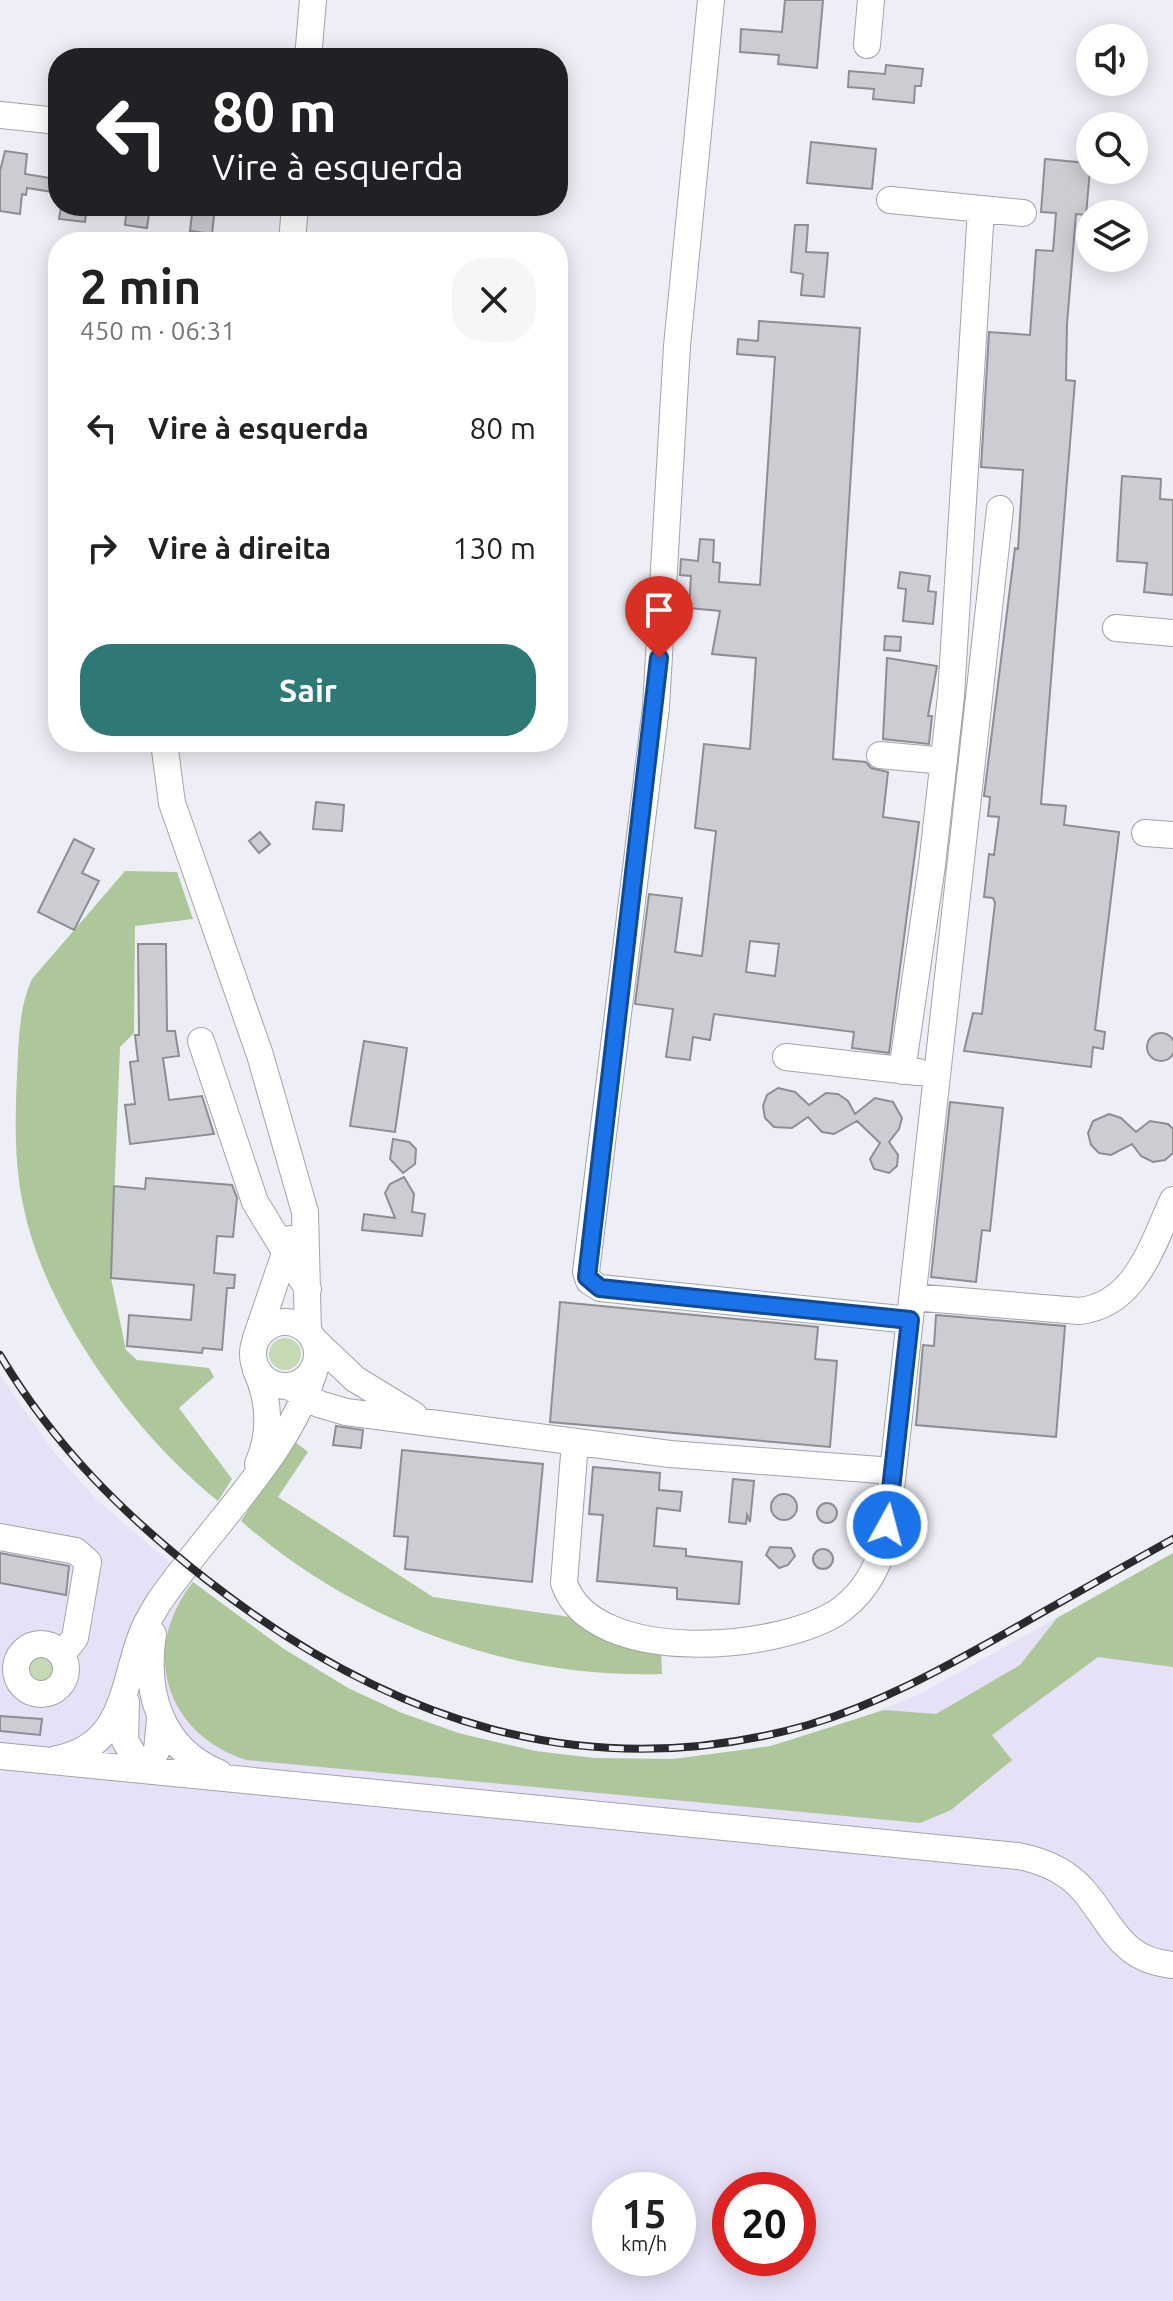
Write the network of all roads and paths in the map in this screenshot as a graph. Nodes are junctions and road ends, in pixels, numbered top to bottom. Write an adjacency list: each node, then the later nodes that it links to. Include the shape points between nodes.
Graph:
1 (313, 0): 5 (street)
2 (711, 0): 27 (street, via 677,346 656,707 586,1272 600,1288)
3 (871, 0): 4 (street)
4 (867, 45)
5 (309, 48)
6 (0, 115): 7 (street)
7 (48, 120)
8 (890, 200): 9 (street)
9 (981, 209): 10 (street); 16 (street)
10 (1023, 213)
11 (1000, 509): 22 (street)
12 (1116, 628): 13 (street)
13 (1173, 633)
14 (165, 752): 23 (street, via 172,803 260,1055)
15 (880, 755): 16 (street)
16 (944, 761): 21 (street)
17 (1145, 833): 18 (street)
18 (1173, 835)
19 (201, 1041): 25 (street, via 255,1202)
20 (786, 1057): 21 (street)
21 (902, 1071): 22 (street)
22 (937, 1075): 27 (street)
23 (297, 1188): 25 (street); 26 (street, via 308,1228)
24 (1173, 1200): 27 (street, via 1135,1279 1099,1307)
25 (285, 1252): 26 (street); 29 (street)
26 (308, 1289): 28 (street)
27 (911, 1308): 33 (street)
28 (312, 1345): 29 (street, via 293,1323 275,1323); 30 (street); 31 (street, via 374,1393)
29 (255, 1353): 30 (street, via 273,1385); 34 (street, via 267,1433 260,1460)
30 (298, 1392): 31 (street, via 346,1412); 34 (street, via 280,1445)
31 (436, 1423): 32 (street)
32 (575, 1442): 33 (street, via 714,1459); 33 (street, via 563,1572 568,1594 580,1612 598,1623 674,1641 775,1637 843,1608 881,1557)
33 (893, 1471)
34 (242, 1492): 36 (street)
35 (0, 1537): 37 (street, via 76,1551 88,1562 75,1638)
36 (174, 1582): 39 (street, via 140,1638); 40 (street, via 151,1647)
37 (62, 1654): 38 (street, via 53,1646 34,1644); 38 (street, via 65,1679 45,1694 22,1685)
38 (8, 1665)
39 (128, 1687): 42 (street, via 103,1734 79,1752); 43 (street, via 124,1733)
40 (160, 1720): 43 (street, via 157,1750); 44 (street, via 194,1760)
41 (0, 1756): 42 (street)
42 (49, 1761): 43 (street)
43 (143, 1770): 44 (street)
44 (246, 1779): 45 (street, via 1018,1856 1046,1863 1071,1878 1125,1946)
45 (1173, 1965)

